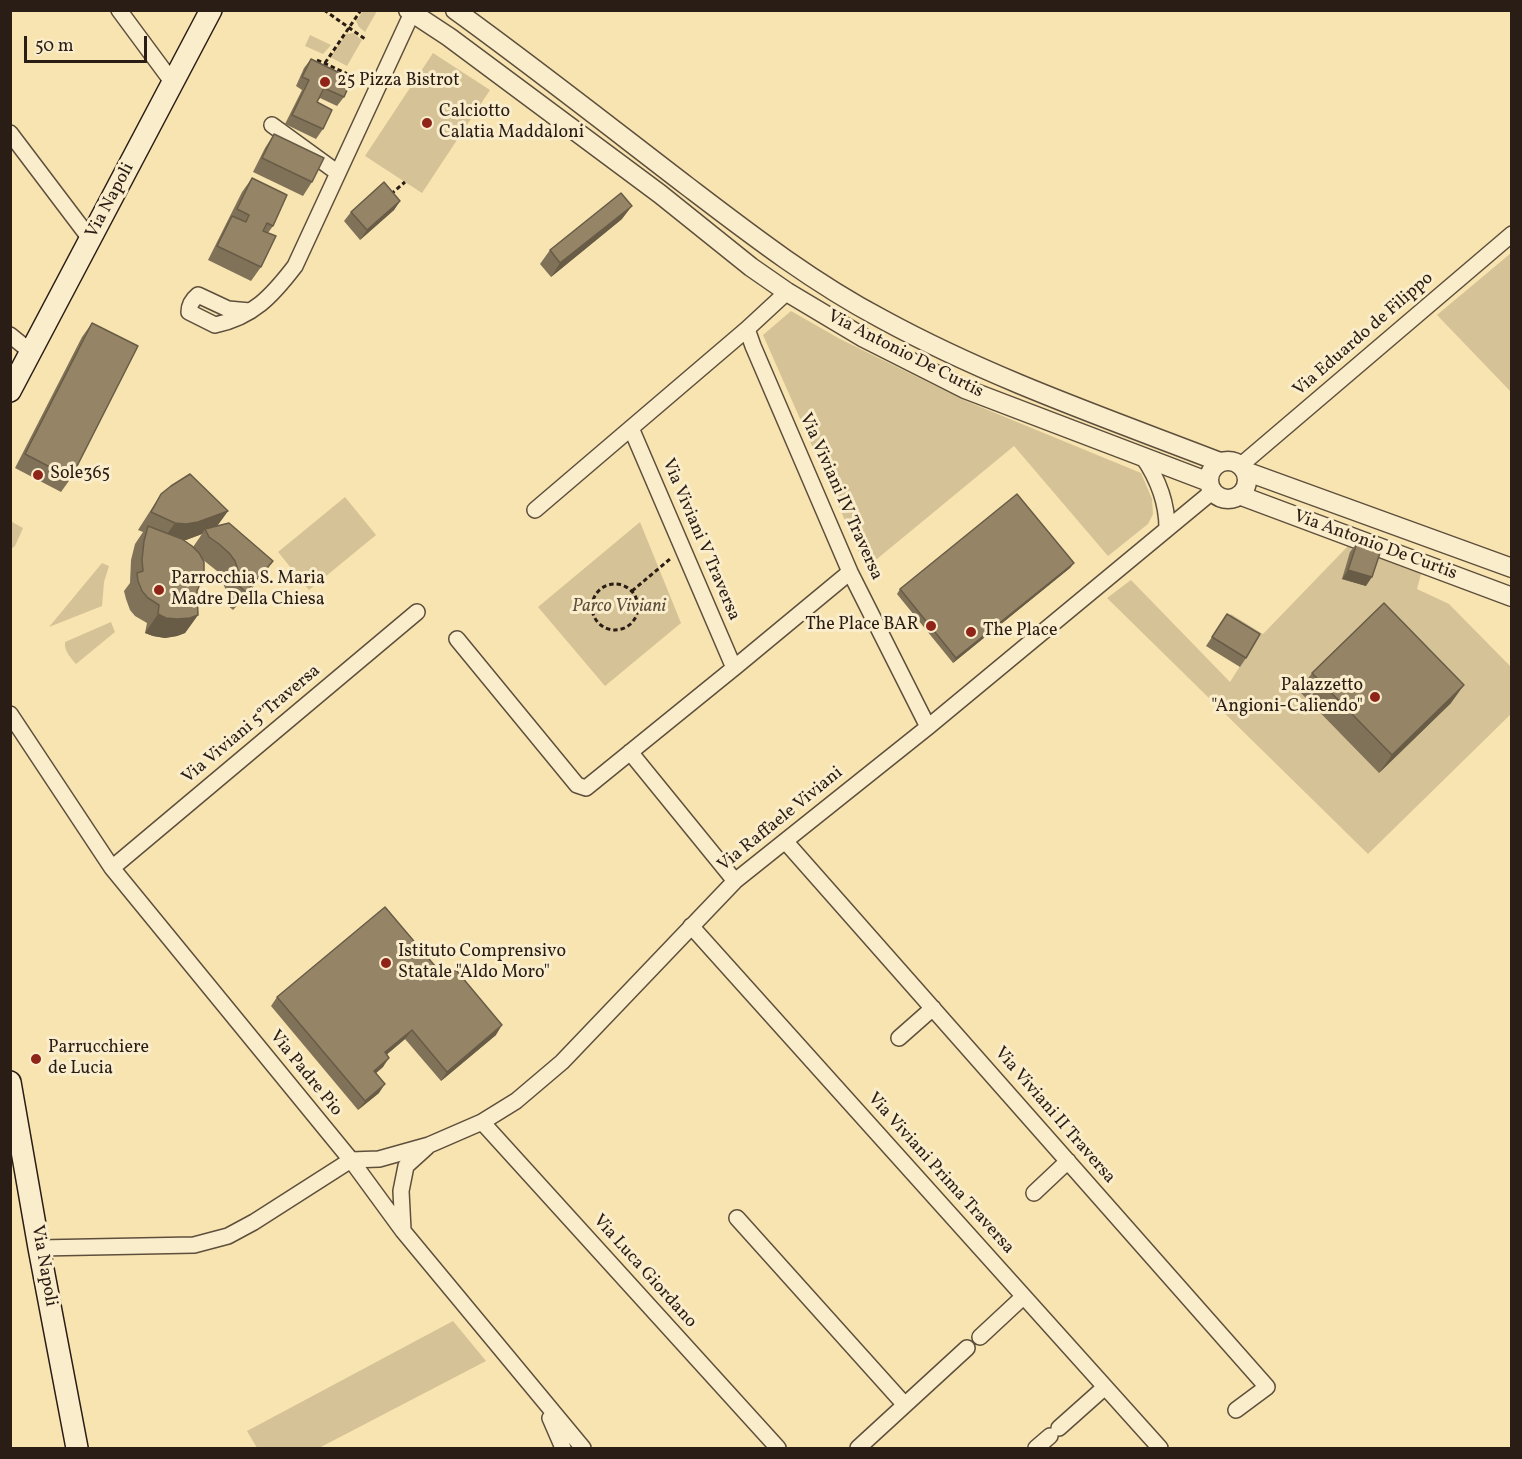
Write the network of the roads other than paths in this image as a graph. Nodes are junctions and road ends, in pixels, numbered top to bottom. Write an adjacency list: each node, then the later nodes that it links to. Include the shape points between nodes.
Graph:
1 (118, 10): 5 (street)
2 (211, 10): 5 (main road, Via Napoli)
3 (455, 10): 9 (street, Via Antonio De Curtis)
4 (410, 12): 8 (street); 10 (street, Via Antonio De Curtis)
5 (173, 83): 12 (main road, Via Napoli)
6 (272, 126): 8 (street)
7 (10, 133): 12 (street)
8 (338, 173): 14 (street, via 295,266)
9 (674, 176): 10 (street); 21 (street, Via Antonio De Curtis, via 808,276 881,319 1012,382)
10 (660, 194): 13 (street, Via Antonio De Curtis)
11 (1512, 234): 22 (street, Via Eduardo de Filippo)
12 (91, 240): 17 (main road, Via Napoli)
13 (787, 292): 15 (street); 20 (street, Via Antonio De Curtis, via 864,338 965,389)
14 (250, 311)
15 (747, 329): 19 (street); 28 (street, Via Viviani IV Traversa)
16 (10, 335): 17 (street)
17 (31, 352): 18 (main road, Via Napoli)
18 (10, 391)
19 (631, 428): 25 (street); 32 (street, Via Viviani V Traversa)
20 (1143, 457): 23 (street, Via Antonio De Curtis); 26 (street, via 1155,474 1167,510)
21 (1220, 462): 22 (street, Via Antonio De Curtis, via 1231,461); 23 (street, via 1211,470)
22 (1243, 468): 24 (street, via 1247,482); 27 (street, Via Antonio De Curtis)
23 (1211, 487): 24 (street, Via Antonio De Curtis, via 1220,497); 26 (street, Via Raffaele Viviani)
24 (1239, 495): 29 (street, Via Antonio De Curtis)
25 (535, 510)
26 (1167, 528): 34 (street, Via Raffaele Viviani)
27 (1512, 568)
28 (850, 572): 32 (street); 34 (street, Via Viviani IV Traversa)
29 (1512, 597)
30 (417, 612): 37 (street, Via Viviani 5°Traversa)
31 (457, 639): 35 (street, via 577,785 586,788)
32 (734, 668): 35 (street)
33 (10, 714): 37 (street, Via Padre Pio)
34 (928, 727): 36 (street, Via Raffaele Viviani)
35 (630, 752): 38 (street)
36 (784, 841): 38 (street, Via Raffaele Viviani); 40 (street, Via Viviani II Traversa)
37 (112, 868): 45 (street, Via Padre Pio)
38 (735, 882): 39 (street, Via Raffaele Viviani)
39 (691, 926): 43 (street, Via Raffaele Viviani, via 562,1062 516,1101); 51 (street, Via Viviani Prima Traversa)
40 (933, 1008): 41 (street); 46 (street, Via Viviani II Traversa)
41 (899, 1038)
42 (10, 1082): 50 (main road, Via Napoli)
43 (482, 1122): 44 (street, Via Raffaele Viviani); 61 (street, Via Luca Giordano)
44 (429, 1145): 45 (street, Via Raffaele Viviani, via 379,1159); 49 (street, Via Raffaele Viviani, via 406,1166 401,1191)
45 (351, 1160): 49 (street, Via Padre Pio); 50 (street, Via Raffaele Viviani, via 228,1236 194,1245)
46 (1068, 1161): 47 (street); 57 (street, Via Viviani II Traversa, via 1267,1387)
47 (1034, 1193)
48 (737, 1218): 56 (street)
49 (403, 1232): 55 (street, Via Padre Pio)
50 (39, 1248): 58 (main road, Via Napoli)
51 (1023, 1297): 52 (street); 54 (street, Via Viviani Prima Traversa)
52 (980, 1337)
53 (967, 1348): 56 (street)
54 (1105, 1387): 63 (street); 64 (street, Via Viviani Prima Traversa)
55 (545, 1404): 59 (street); 60 (street, Via Padre Pio)
56 (905, 1405): 62 (street)
57 (1236, 1410)
58 (77, 1449)
59 (563, 1449)
60 (583, 1449)
61 (778, 1449)
62 (858, 1449)
63 (1036, 1449)
64 (1160, 1449)

